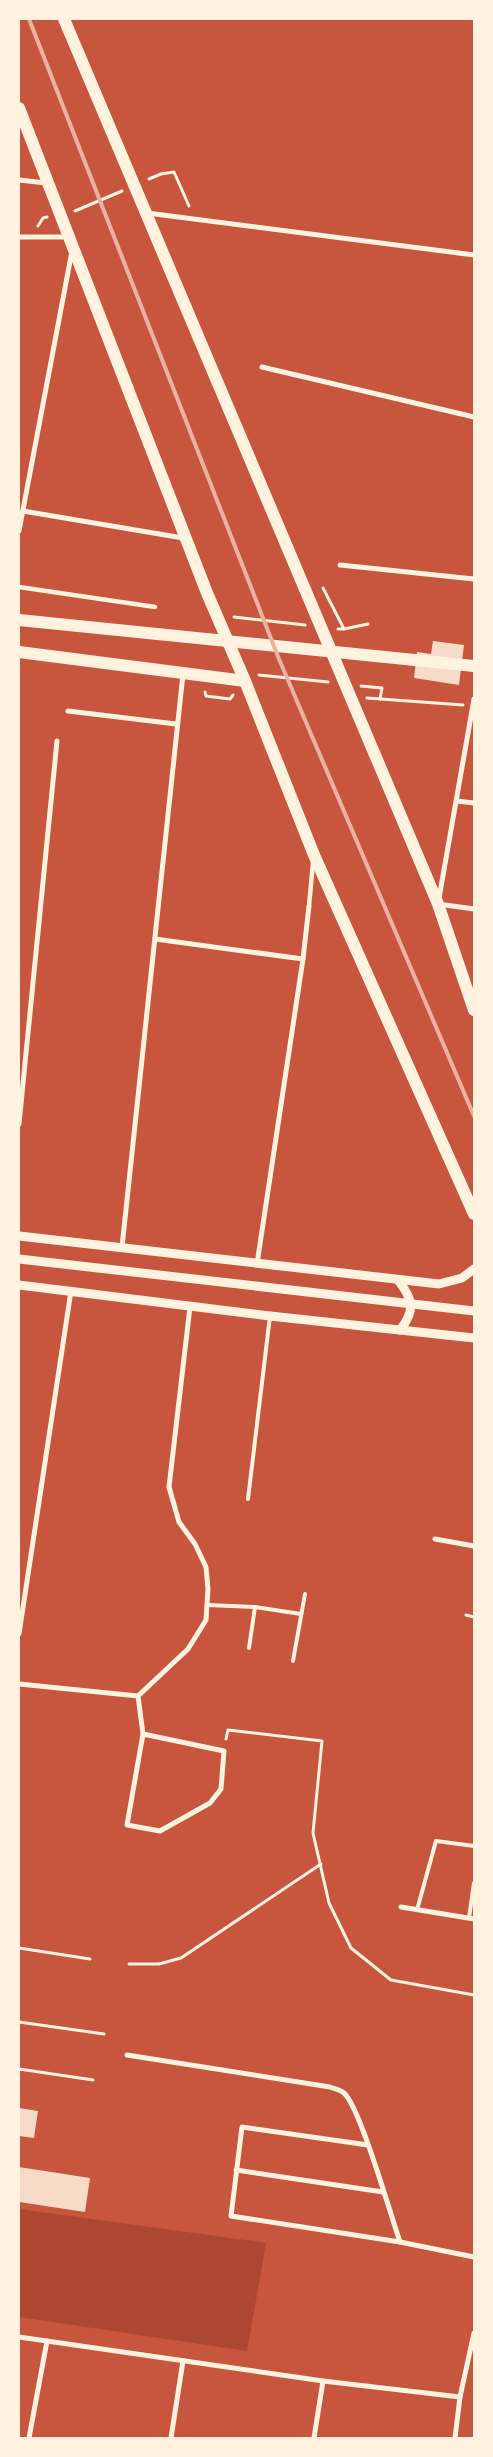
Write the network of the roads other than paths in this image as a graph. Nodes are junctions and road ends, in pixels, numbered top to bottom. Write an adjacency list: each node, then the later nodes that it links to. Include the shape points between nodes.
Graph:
1 (64, 19): 5 (main road)
2 (19, 108): 4 (main road)
3 (19, 180): 4 (street)
4 (47, 184): 7 (main road)
5 (147, 212): 8 (street); 31 (main road, via 352,691)
6 (19, 237): 7 (street)
7 (70, 243): 11 (street); 13 (main road)
8 (474, 255)
9 (262, 367): 10 (street)
10 (474, 417)
11 (22, 511): 12 (street); 13 (street)
12 (19, 531)
13 (186, 538): 22 (main road)
14 (340, 565): 15 (street)
15 (474, 579)
16 (19, 588): 17 (street)
17 (155, 607)
18 (19, 620): 20 (main road)
19 (19, 652): 21 (main road)
20 (474, 666)
21 (183, 674): 22 (main road); 26 (street)
22 (245, 681): 30 (main road)
23 (474, 699): 24 (street)
24 (474, 706): 28 (street)
25 (68, 711): 26 (street)
26 (176, 724): 34 (street)
27 (57, 740): 37 (street)
28 (457, 801): 29 (street); 31 (street)
29 (474, 803)
30 (314, 855): 32 (street); 38 (main road)
31 (438, 904): 33 (street); 36 (main road)
32 (309, 906): 35 (street)
33 (474, 909)
34 (155, 939): 35 (street); 40 (street)
35 (303, 959): 42 (street)
36 (474, 1010)
37 (19, 1124)
38 (474, 1214)
39 (19, 1236): 40 (street)
40 (122, 1247): 42 (street)
41 (19, 1259): 48 (street)
42 (257, 1264): 44 (street)
43 (474, 1269): 44 (street, via 462,1278 440,1284)
44 (398, 1280): 50 (street, via 410,1294 411,1307)
45 (19, 1285): 46 (street)
46 (71, 1291): 47 (street); 59 (street)
47 (190, 1307): 49 (street); 56 (street, via 169,1487 179,1522 206,1567)
48 (474, 1311)
49 (270, 1316): 50 (street); 52 (lane)
50 (400, 1330): 51 (street)
51 (474, 1338)
52 (248, 1499)
53 (434, 1540): 54 (street)
54 (474, 1546)
55 (304, 1594): 58 (lane)
56 (207, 1605): 57 (lane); 63 (street, via 206,1620 188,1649)
57 (255, 1607): 58 (lane); 60 (lane)
58 (301, 1614): 61 (lane)
59 (19, 1634)
60 (249, 1648)
61 (293, 1661)
62 (19, 1684): 63 (street)
63 (138, 1696): 64 (street)
64 (143, 1734): 64 (street, via 127,1825 160,1830 210,1803 221,1789 224,1751)
65 (474, 1846): 68 (lane, via 436,1841)
66 (474, 1883): 69 (lane)
67 (400, 1907): 68 (street)
68 (417, 1910): 69 (street)
69 (471, 1919)
70 (127, 2055): 71 (street, via 330,2087 344,2092 352,2103)
71 (368, 2146): 72 (street, via 242,2127); 73 (street)
72 (236, 2170): 73 (street); 74 (street, via 231,2216)
73 (383, 2192): 74 (street)
74 (400, 2242): 75 (street)
75 (474, 2257)
76 (474, 2333): 81 (street)
77 (19, 2336): 78 (street)
78 (47, 2341): 79 (street); 82 (street)
79 (183, 2361): 80 (street); 83 (street)
80 (323, 2381): 81 (street); 84 (street)
81 (460, 2398): 85 (street)
82 (30, 2438)
83 (171, 2438)
84 (314, 2438)
85 (455, 2438)

